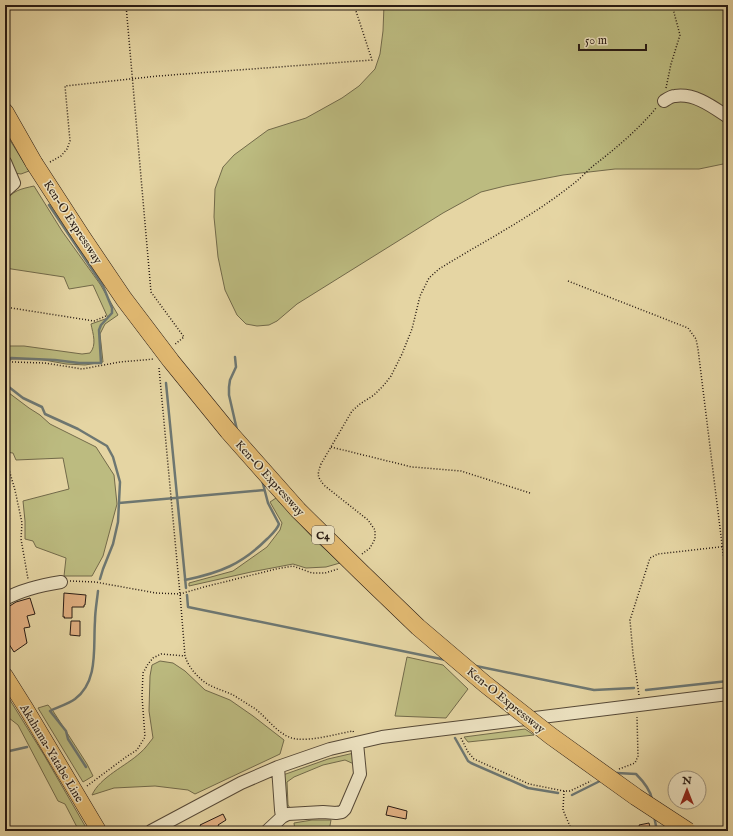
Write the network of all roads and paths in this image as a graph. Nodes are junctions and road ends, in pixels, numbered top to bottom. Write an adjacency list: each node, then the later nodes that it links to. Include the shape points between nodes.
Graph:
1 (126, 5): 4 (path)
2 (354, 5): 4 (path, via 372,60)
3 (673, 5): 5 (path, via 680,35)
4 (133, 79): 9 (path, via 65,86 70,141 61,156)
5 (664, 101): 7 (street, via 674,96 696,98); 16 (path, via 574,184 515,224 439,268 429,278 420,296 405,348 391,376 374,395 352,412)
6 (5, 112): 9 (highway, Ken-O Expressway / C4)
7 (728, 117)
8 (5, 162): 10 (street, via 14,183)
9 (41, 163): 44 (highway, Ken-O Expressway / C4, bridge, via 86,243 124,299 228,431 298,510 412,621 485,684 569,749)
10 (5, 191)
11 (568, 281): 20 (path, via 688,328 696,339)
12 (5, 307): 13 (path, via 94,321)
13 (106, 316)
14 (158, 359): 15 (path, via 82,369 46,363)
15 (12, 362)
16 (331, 447): 18 (path, via 412,467 461,471); 21 (path, via 321,464 319,479 368,520 375,530 375,539 370,548)
17 (7, 463): 24 (path, via 22,523 20,539)
18 (530, 492)
19 (728, 546): 20 (path)
20 (722, 547): 25 (path); 31 (path, via 658,554 650,558 630,620)
21 (359, 556)
22 (343, 568): 26 (path, via 325,573 312,573 292,566)
23 (61, 582): 24 (street); 26 (path, via 95,582 156,593)
24 (29, 588): 27 (street)
25 (728, 593)
26 (180, 594): 28 (path)
27 (5, 600)
28 (185, 656): 33 (path, via 190,668 203,681 255,709 286,736 309,739 353,731); 38 (path, via 161,654 148,664 143,674 144,737 137,750)
29 (6, 679): 38 (main road, Akahama-Yatabe Line)
30 (728, 694): 31 (street)
31 (638, 705): 32 (street); 35 (path, via 638,756 635,763)
32 (455, 728): 33 (street, via 413,732); 37 (path, via 474,759 529,784)
33 (357, 743): 34 (street, via 330,749); 39 (street, via 360,774 342,812 288,814)
34 (278, 767): 39 (street); 41 (street, via 241,783)
35 (616, 771)
36 (591, 782): 37 (path)
37 (564, 791): 43 (path, via 563,810)
38 (76, 792): 40 (main road, Akahama-Yatabe Line)
39 (282, 817): 42 (street)
40 (99, 831)
41 (151, 831)
42 (268, 831)
43 (572, 831)
44 (688, 831)

